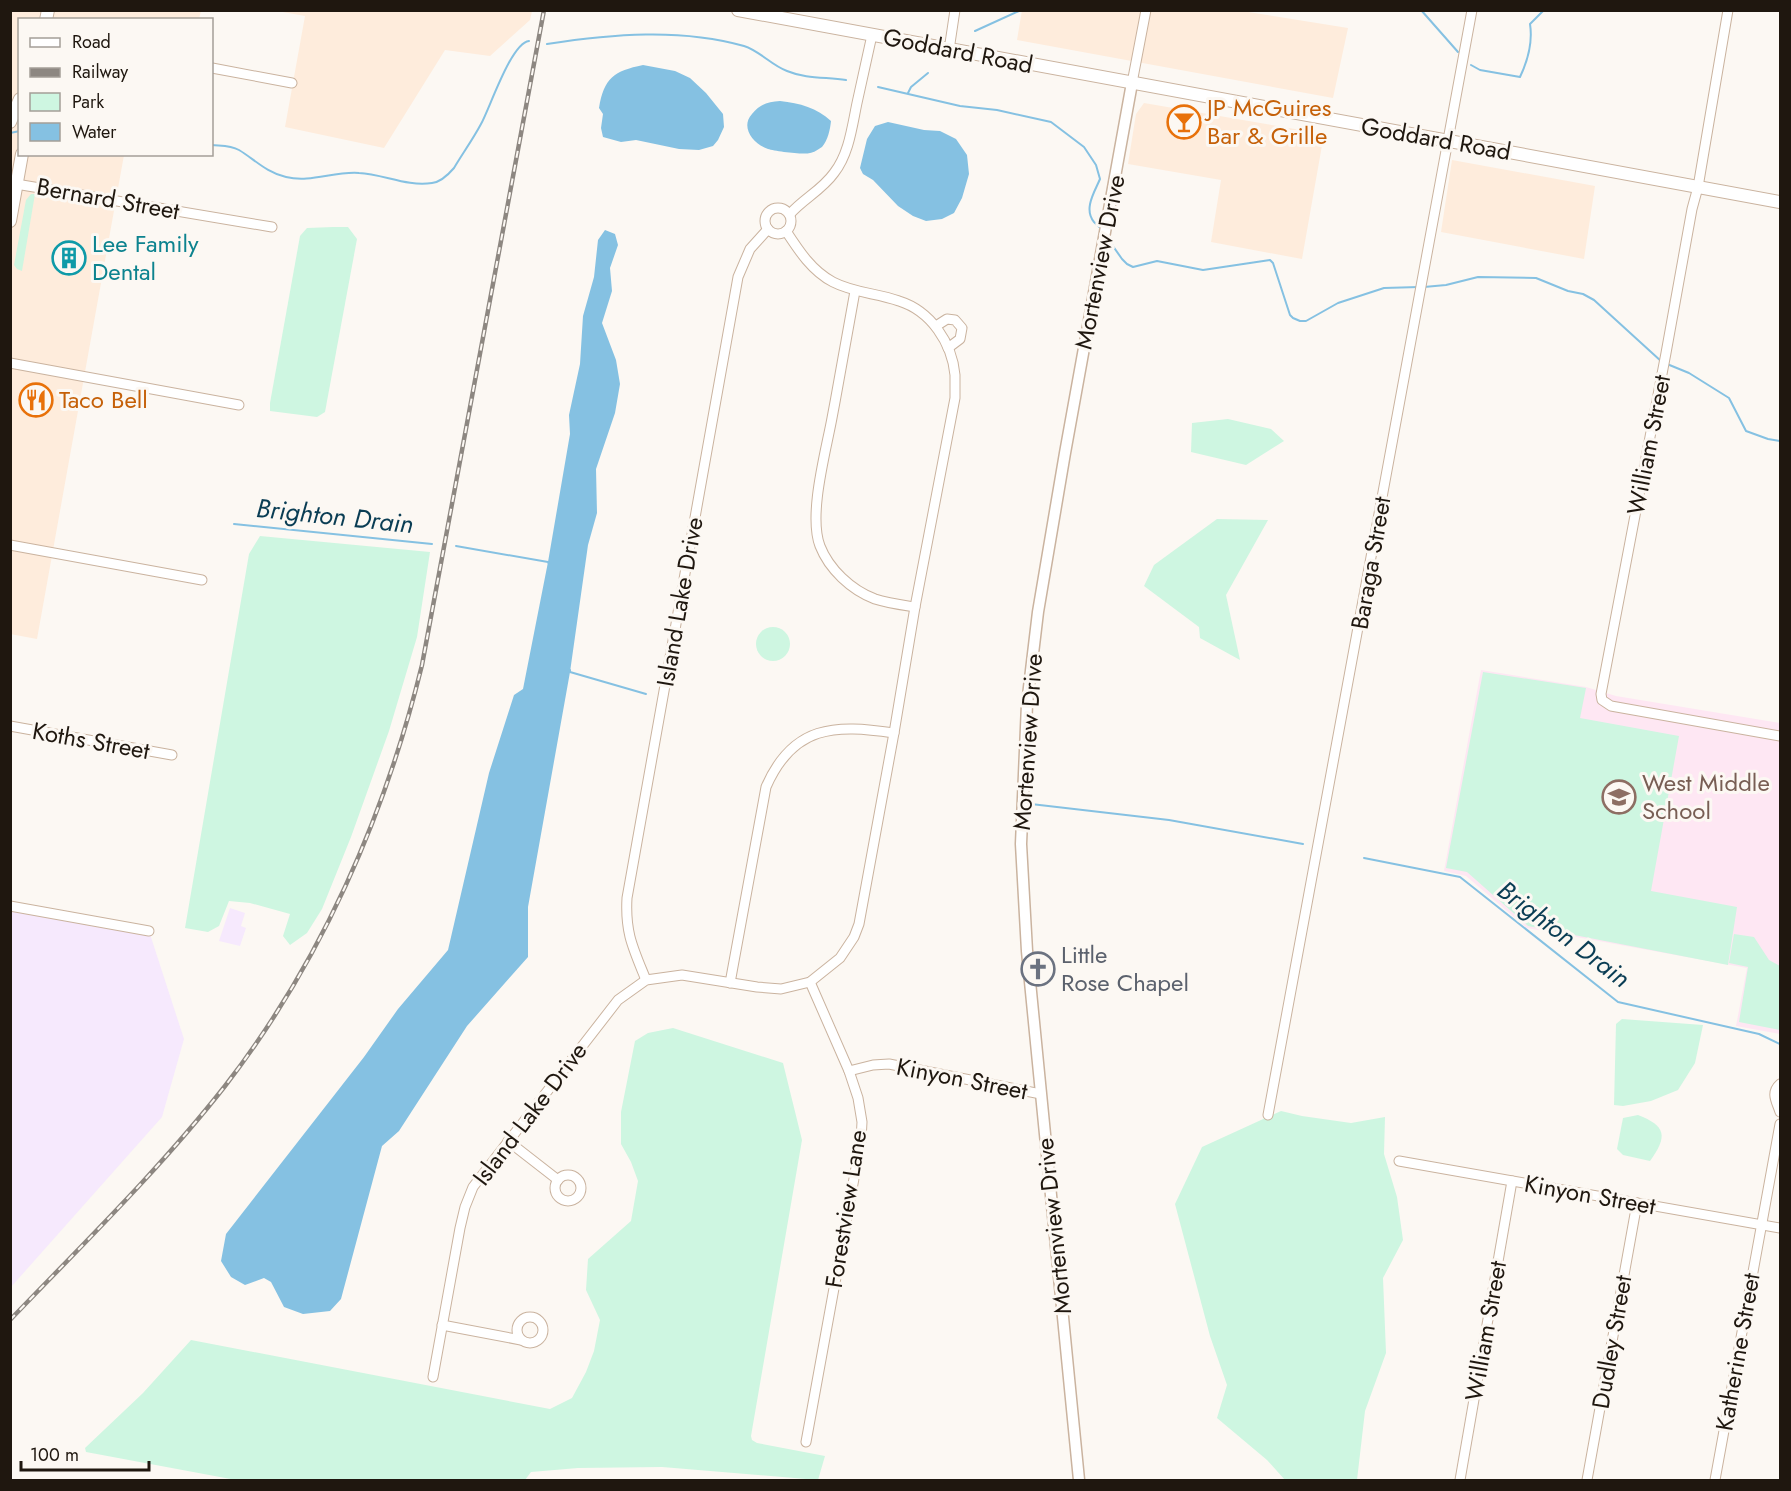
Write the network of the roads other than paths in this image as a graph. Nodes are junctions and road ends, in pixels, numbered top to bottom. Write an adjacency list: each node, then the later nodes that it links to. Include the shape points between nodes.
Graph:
1 (738, 10): 6 (main road, Goddard Road)
2 (955, 10): 7 (street)
3 (1146, 10): 10 (street, Mortenview Drive)
4 (1472, 10): 13 (street, Baraga Street)
5 (1728, 10): 16 (street, William Street)
6 (872, 35): 7 (main road, Goddard Road); 18 (street, via 842,161 818,190)
7 (949, 50): 10 (main road, Goddard Road)
8 (213, 68): 9 (street)
9 (292, 83)
10 (1132, 83): 13 (main road, Goddard Road); 42 (street, Mortenview Drive, via 1046,561 1027,704 1021,871)
11 (18, 104): 12 (main road)
12 (11, 120)
13 (1447, 141): 16 (main road, Goddard Road); 44 (street, Baraga Street)
14 (22, 156): 15 (main road)
15 (16, 184): 19 (main road); 20 (street, Bernard Street)
16 (1698, 187): 17 (main road, Goddard Road); 33 (street, William Street, via 1601,694 1602,700 1611,706)
17 (1780, 202)
18 (789, 214): 21 (street, via 779,207 770,210 765,221); 22 (street, via 791,225)
19 (10, 221)
20 (272, 227)
21 (768, 229): 22 (street, via 778,234); 37 (street, Island Lake Drive, via 750,249 738,278 627,898 629,938)
22 (786, 231): 23 (street, Island Lake Drive, via 816,271)
23 (855, 291): 24 (street, Island Lake Drive, via 902,302); 30 (street, via 816,525 820,545 841,577 875,599)
24 (936, 326): 25 (street, Island Lake Drive); 25 (street, via 947,319 955,320 962,328 960,339)
25 (948, 348): 30 (street, Island Lake Drive, via 955,374 955,398)
26 (10, 363): 27 (street)
27 (239, 405)
28 (10, 545): 29 (street)
29 (202, 580)
30 (915, 607): 32 (street, Island Lake Drive)
31 (10, 726): 34 (street, Koths Street)
32 (894, 733): 38 (street, Island Lake Drive, via 856,932 840,958); 39 (street, via 851,728 815,734 801,741 773,770 766,787)
33 (1780, 736)
34 (172, 755)
35 (10, 906): 36 (street)
36 (149, 931)
37 (646, 980): 39 (street, Island Lake Drive, via 682,975); 46 (street, Island Lake Drive, via 618,1000)
38 (810, 982): 39 (street, Island Lake Drive, via 781,989); 40 (street, Forestview Lane)
39 (730, 983)
40 (849, 1071): 42 (street, Kinyon Street, via 889,1064); 56 (street, Forestview Lane, via 862,1122 861,1140)
41 (1780, 1084): 43 (street, via 1774,1095)
42 (1041, 1094): 57 (street, Mortenview Drive)
43 (1780, 1112)
44 (1268, 1115)
45 (1780, 1124): 51 (street, Katherine Street)
46 (508, 1141): 48 (street); 53 (street, Island Lake Drive, via 473,1186 465,1207)
47 (1399, 1161): 49 (street, Kinyon Street)
48 (558, 1180)
49 (1512, 1181): 50 (street, Kinyon Street); 58 (street, William Street)
50 (1637, 1203): 51 (street, Kinyon Street); 59 (street, Dudley Street)
51 (1762, 1224): 52 (street, Kinyon Street); 60 (street, Katherine Street)
52 (1780, 1228)
53 (442, 1325): 54 (street); 55 (street, Island Lake Drive)
54 (521, 1340)
55 (433, 1377)
56 (806, 1442)
57 (1078, 1480)
58 (1460, 1480)
59 (1587, 1480)
60 (1715, 1480)

